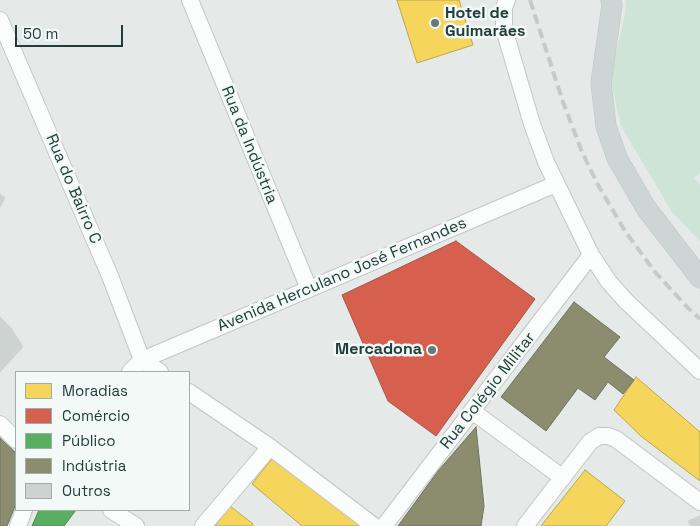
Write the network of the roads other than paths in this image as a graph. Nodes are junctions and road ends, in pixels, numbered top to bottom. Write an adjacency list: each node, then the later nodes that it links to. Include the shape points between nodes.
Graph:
1 (190, 0): 8 (street, Rua da Indústria)
2 (507, 0): 5 (street, via 504,29 532,124)
3 (611, 0): 7 (main road, via 601,83 606,126 618,158 646,208)
4 (0, 20): 9 (street, Rua do Bairro C, via 110,276)
5 (556, 184): 6 (street); 8 (street, Avenida Herculano José Fernandes)
6 (591, 255): 12 (street, via 626,301); 14 (street, Rua Colégio Militar)
7 (700, 278)
8 (309, 289): 9 (street, Avenida Herculano José Fernandes)
9 (142, 360): 10 (street, Avenida Herculano José Fernandes); 11 (street)
10 (131, 371)
11 (158, 371)
12 (700, 371)
13 (190, 393): 17 (street)
14 (472, 411): 18 (street); 26 (street, Rua Colégio Militar)
15 (0, 424): 16 (street)
16 (15, 439)
17 (270, 447): 24 (street); 25 (street)
18 (562, 478): 19 (street, via 590,442 599,436 608,436); 27 (street)
19 (700, 502)
20 (24, 511): 22 (street)
21 (113, 511): 23 (street)
22 (18, 526)
23 (136, 526)
24 (203, 526)
25 (374, 526)
26 (384, 526)
27 (525, 526)

